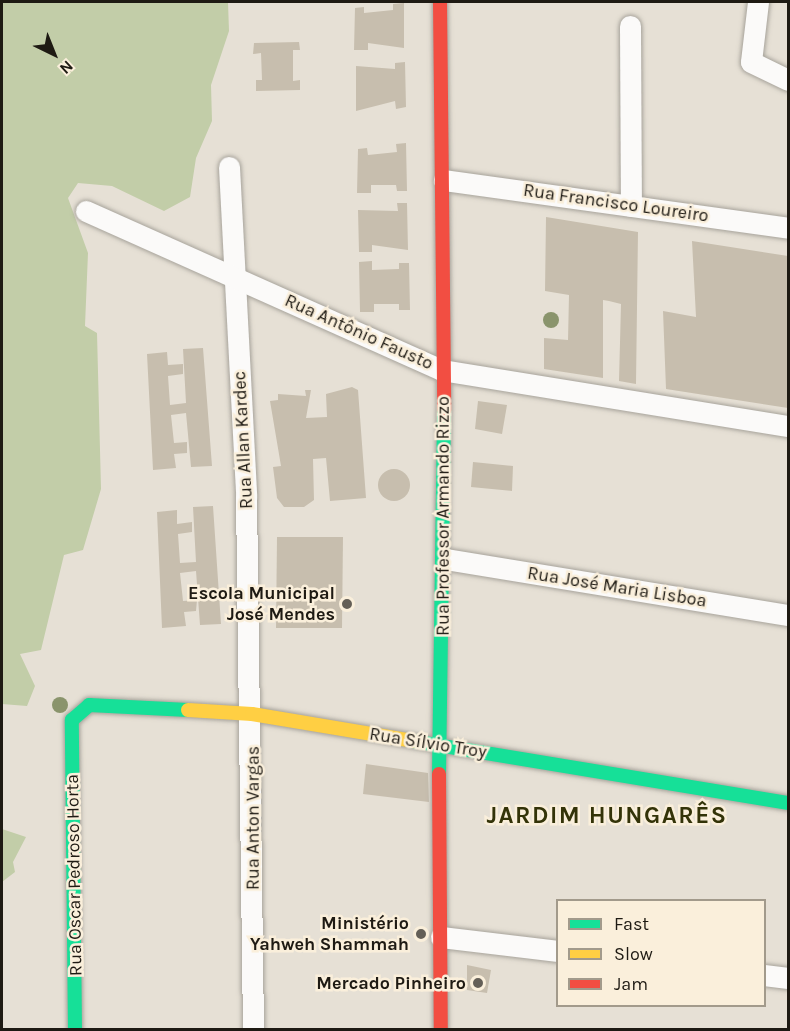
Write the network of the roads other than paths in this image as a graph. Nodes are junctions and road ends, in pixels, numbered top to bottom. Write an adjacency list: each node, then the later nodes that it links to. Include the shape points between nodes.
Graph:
1 (440, 2): 6 (street, Rua Professor Armando Rizzo)
2 (758, 2): 4 (street, via 751,62)
3 (630, 26): 7 (street)
4 (789, 80)
5 (229, 167): 10 (street, Rua Allan Kardec)
6 (444, 180): 7 (street, Rua Francisco Loureiro); 11 (street, Rua Professor Armando Rizzo)
7 (631, 206): 9 (street, Rua Francisco Loureiro)
8 (86, 211): 10 (street, Rua Antônio Fausto)
9 (789, 228)
10 (234, 276): 11 (street, Rua Antônio Fausto); 15 (street, Rua Allan Kardec)
11 (442, 370): 12 (street, Rua Antônio Fausto); 13 (street, Rua Professor Armando Rizzo)
12 (789, 426)
13 (446, 560): 14 (street, Rua José Maria Lisboa); 17 (street, Rua Professor Armando Rizzo)
14 (789, 615)
15 (252, 714): 16 (street, Rua Sílvio Troy, via 103,702 75,713); 17 (street, Rua Sílvio Troy); 24 (street, Rua Anton Vargas)
16 (72, 720): 23 (street, Rua Oscar Pedroso Horta)
17 (439, 744): 18 (street, Rua Sílvio Troy); 19 (street, Rua Professor Armando Rizzo)
18 (789, 802)
19 (441, 937): 20 (street); 25 (street, Rua Professor Armando Rizzo)
20 (556, 951)
21 (766, 975): 22 (street)
22 (789, 978)
23 (75, 1029)
24 (253, 1029)
25 (441, 1029)

